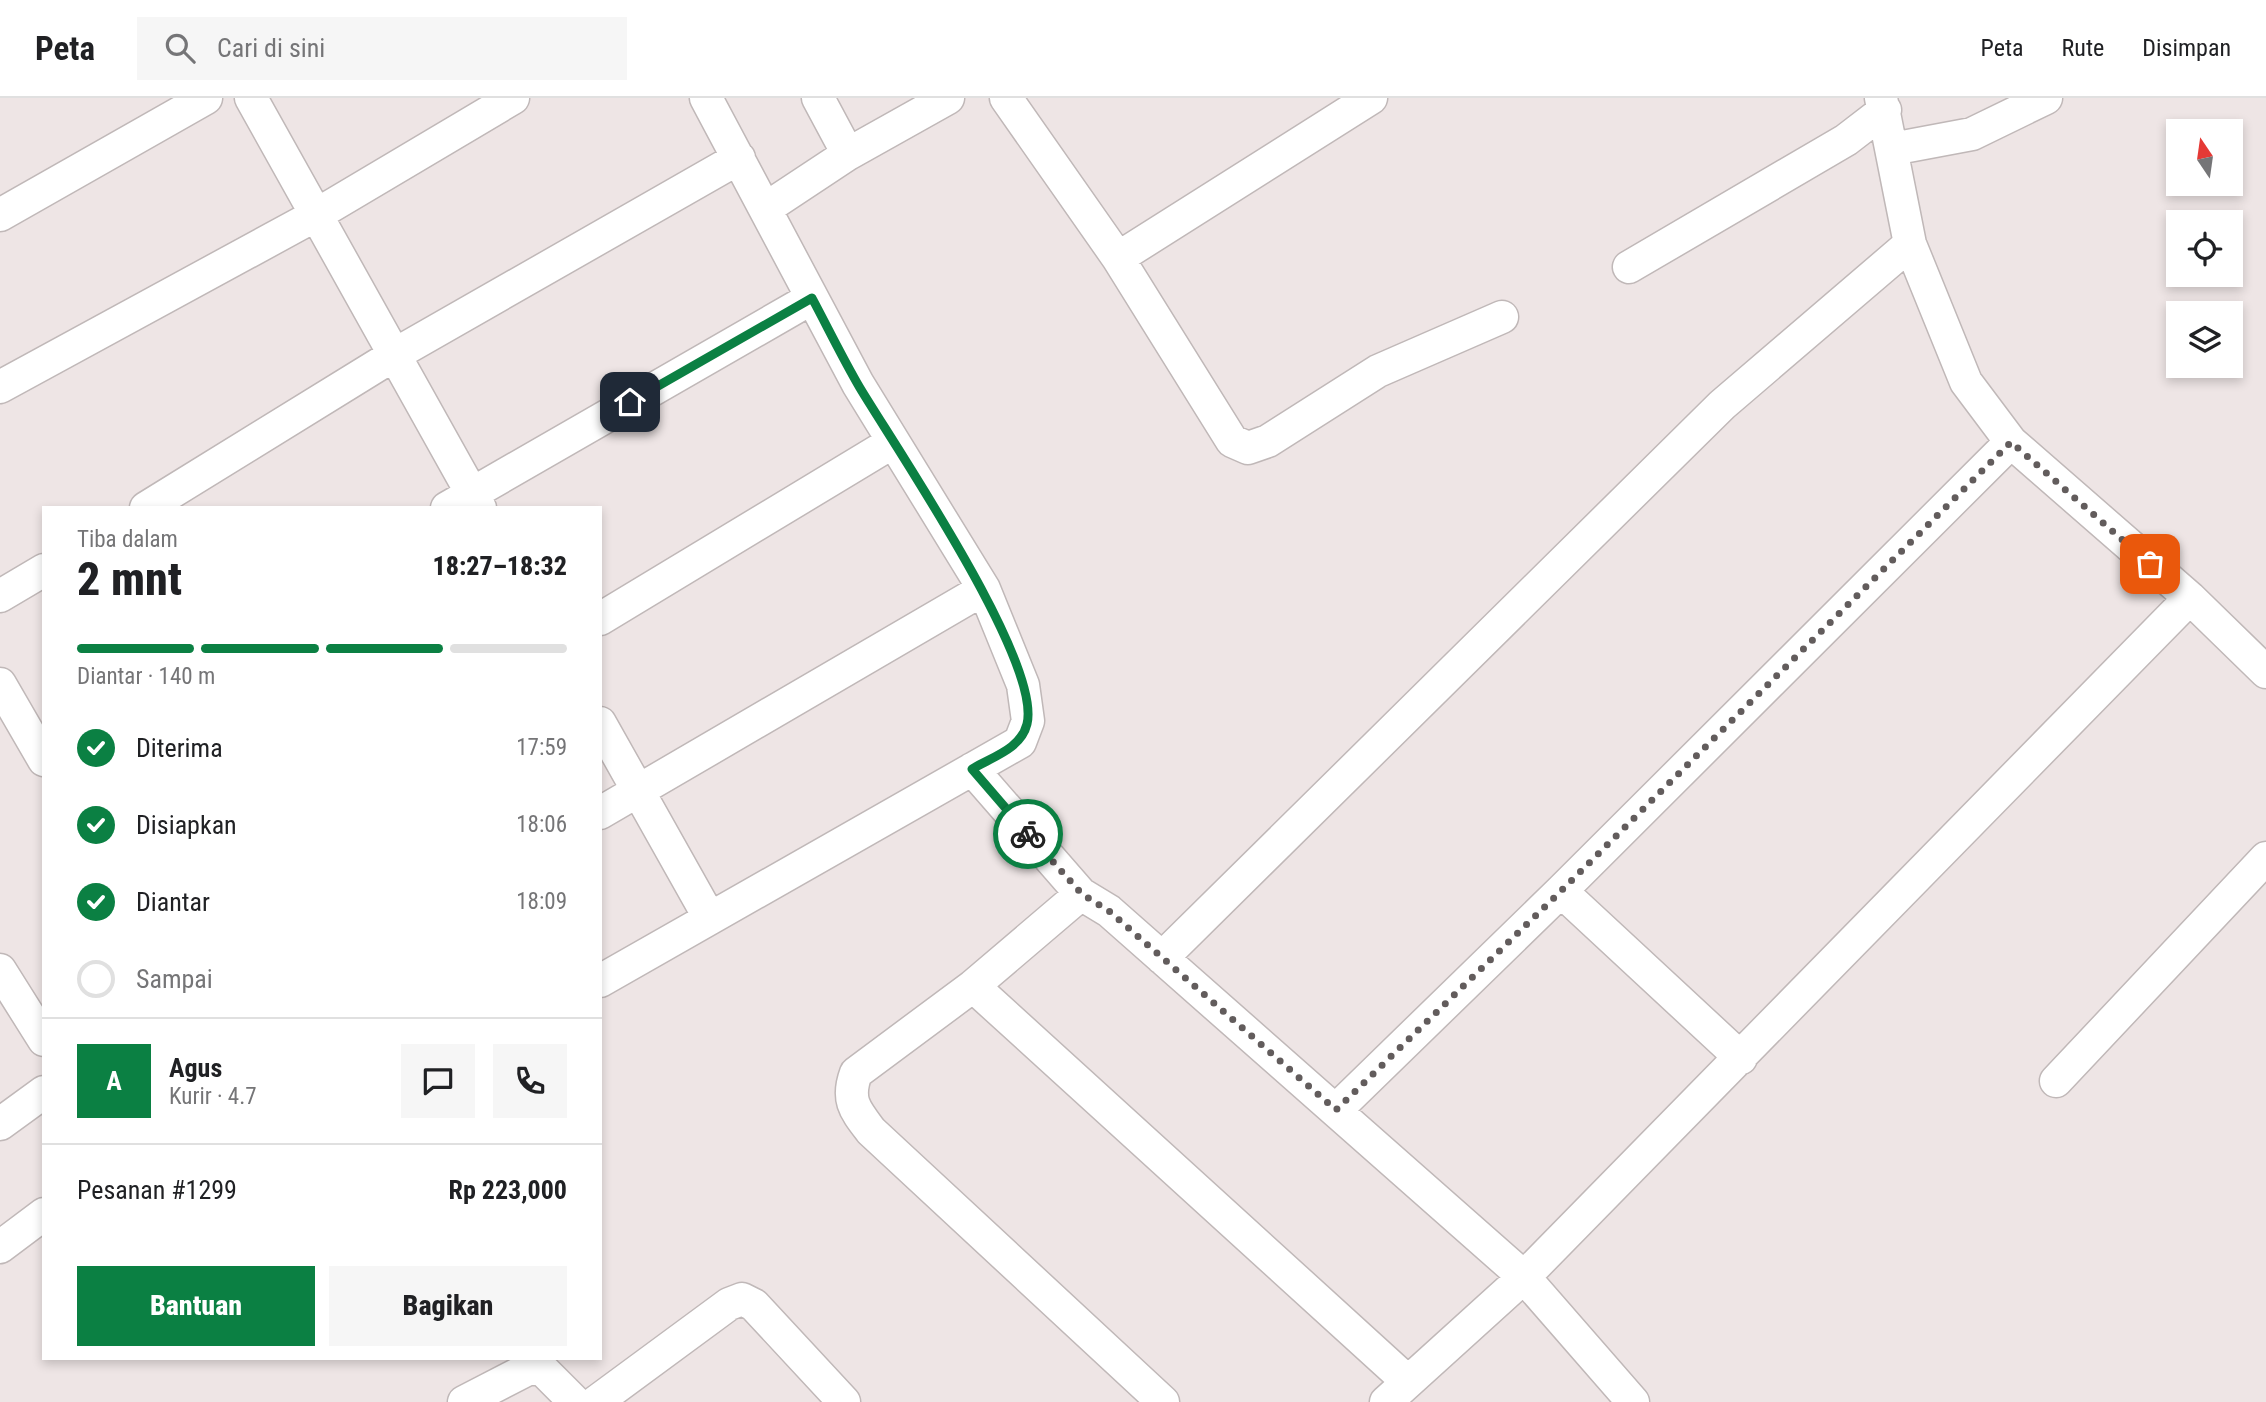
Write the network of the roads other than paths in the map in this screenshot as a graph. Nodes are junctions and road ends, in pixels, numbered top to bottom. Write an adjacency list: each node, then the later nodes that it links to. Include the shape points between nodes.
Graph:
1 (206, 98): 15 (street)
2 (251, 98): 16 (street)
3 (513, 98): 16 (street)
4 (706, 98): 13 (street)
5 (818, 98): 12 (street)
6 (948, 98): 12 (street)
7 (1006, 98): 18 (street)
8 (1371, 98): 18 (street)
9 (2046, 98): 11 (street, via 1972,134)
10 (1883, 104): 11 (street); 19 (street, via 1846,140)
11 (1892, 149): 17 (street)
12 (848, 154): 14 (street)
13 (738, 158): 14 (street); 22 (street)
14 (765, 209): 20 (street)
15 (0, 215)
16 (316, 215): 22 (street); 23 (street)
17 (1910, 244): 25 (street, via 1966,382); 44 (street, via 1722,405)
18 (1118, 258): 21 (street, via 1232,441 1248,449 1378,371)
19 (1629, 267)
20 (812, 298): 24 (street); 26 (street)
21 (1502, 317)
22 (394, 355): 26 (street); 27 (street)
23 (0, 387)
24 (893, 442): 29 (street); 32 (street)
25 (2011, 442): 31 (street); 41 (street)
26 (466, 503)
27 (149, 506)
28 (42, 571): 30 (street)
29 (984, 589): 37 (street, via 1023,684 1028,722 1020,742); 38 (street)
30 (0, 596)
31 (2190, 598): 33 (street); 49 (street)
32 (602, 618)
33 (2266, 672)
34 (0, 684): 36 (street)
35 (602, 727): 38 (street)
36 (42, 757)
37 (972, 769): 42 (street); 43 (street)
38 (639, 793): 39 (street); 43 (street)
39 (602, 812)
40 (2266, 858): 50 (street)
41 (1561, 891): 49 (street); 52 (street)
42 (1082, 894): 44 (street, via 1109,911); 47 (street)
43 (709, 917): 46 (street)
44 (1162, 958): 52 (street)
45 (0, 970): 48 (street)
46 (602, 980)
47 (973, 986): 57 (street); 62 (street, via 856,1073 851,1105 871,1131)
48 (42, 1037)
49 (1741, 1058): 56 (street)
50 (2056, 1081)
51 (42, 1093): 53 (street)
52 (1336, 1110): 56 (street)
53 (0, 1124)
54 (42, 1216): 55 (street)
55 (0, 1247)
56 (1524, 1278): 57 (street); 63 (street)
57 (1397, 1392)
58 (464, 1402): 59 (street, via 528,1369 541,1368)
59 (575, 1402)
60 (596, 1402): 61 (street, via 742,1299 754,1305)
61 (844, 1402)
62 (1163, 1402)
63 (1633, 1402)

